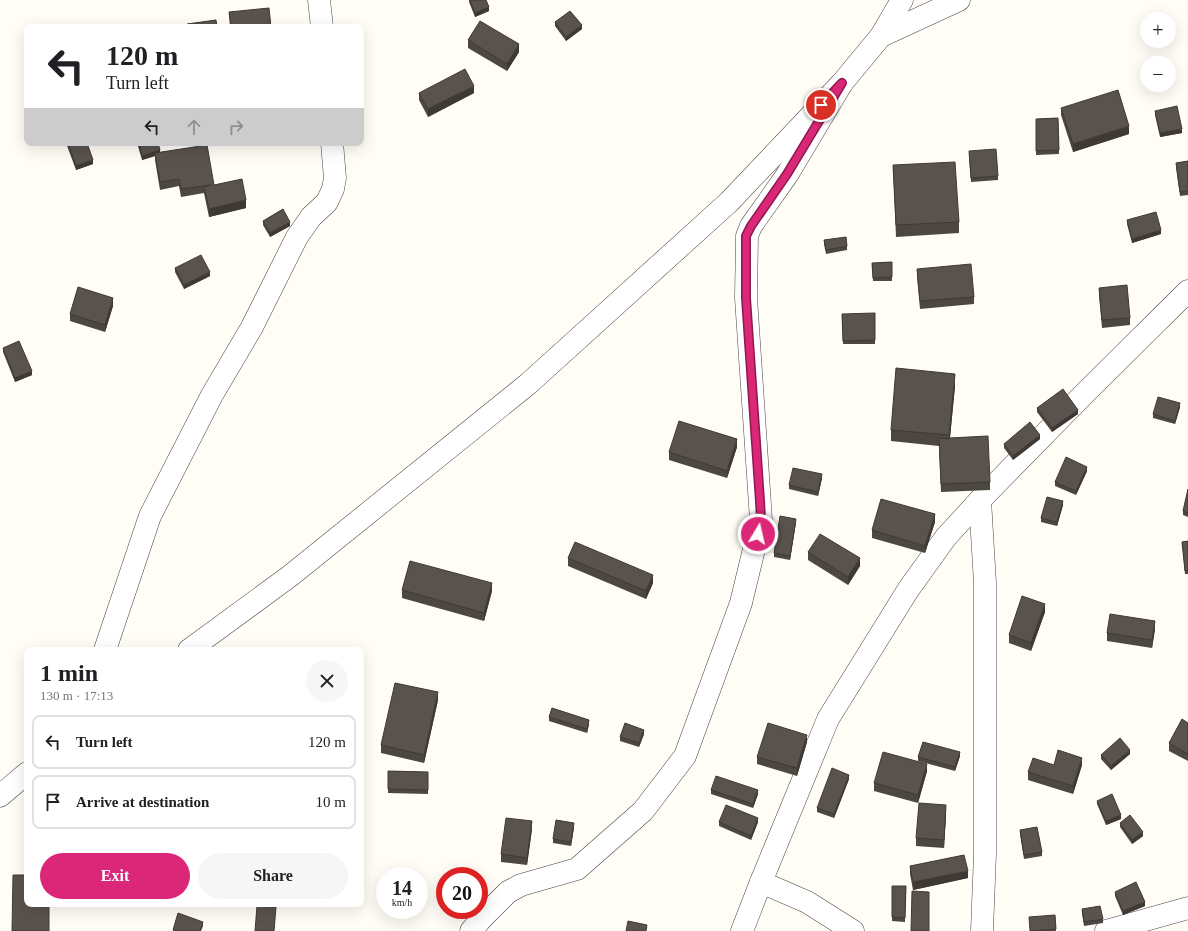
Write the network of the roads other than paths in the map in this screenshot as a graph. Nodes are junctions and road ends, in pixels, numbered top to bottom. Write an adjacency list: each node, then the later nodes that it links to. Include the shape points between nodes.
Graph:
1 (319, 0): 4 (street)
2 (902, 0): 5 (street)
3 (959, 0): 5 (street)
4 (322, 24)
5 (880, 36): 6 (street)
6 (842, 83): 11 (street, via 729,202 528,384 290,576); 16 (street, via 746,236 746,298 761,520 741,603 685,756 643,810 577,869 521,885 508,892)
7 (332, 146): 10 (street, via 335,178 333,189 327,202 297,237 252,327 212,395 150,516)
8 (1188, 291): 9 (street)
9 (980, 500): 14 (street, via 946,537 908,590 828,719); 19 (street, via 985,583 985,853)
10 (106, 647)
11 (193, 647)
12 (24, 776): 13 (street)
13 (0, 796)
14 (761, 882): 17 (street); 18 (street, via 807,902)
15 (1188, 908): 20 (street)
16 (471, 931)
17 (742, 931)
18 (853, 931)
19 (982, 931)
20 (1106, 931)

